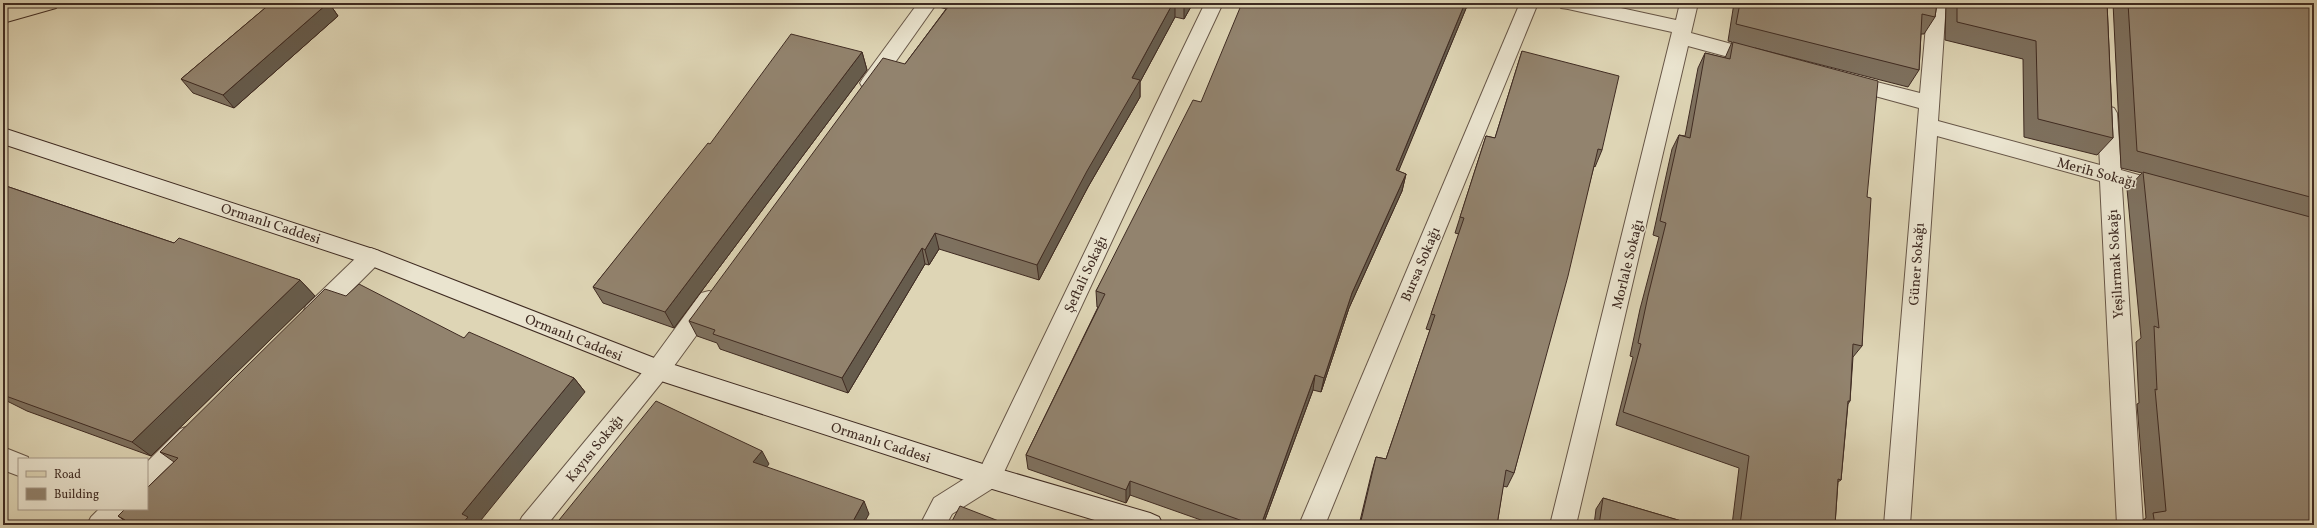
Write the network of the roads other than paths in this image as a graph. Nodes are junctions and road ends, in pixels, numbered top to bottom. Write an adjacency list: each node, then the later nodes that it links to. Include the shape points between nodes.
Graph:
1 (49, 3): 8 (main road)
2 (928, 3): 13 (street)
3 (1214, 3): 27 (street, Şeftali Sokağı)
4 (1529, 3): 33 (street, Bursa Sokağı)
5 (1568, 3): 9 (street)
6 (1689, 3): 9 (street, Morlale Sokağı)
7 (1936, 3): 14 (street, Güner Sokağı)
8 (3, 16)
9 (1683, 33): 10 (street); 34 (street, Morlale Sokağı)
10 (1775, 62)
11 (1829, 76): 14 (street)
12 (2106, 89): 17 (street, Yeşilırmak Sokağı)
13 (858, 99)
14 (1929, 103): 15 (street, Güner Sokağı)
15 (1927, 126): 17 (street, Merih Sokağı); 35 (street, Güner Sokağı)
16 (3, 136): 19 (street, Ormanlı Caddesi)
17 (2110, 175): 18 (street, Merih Sokağı); 36 (street, Yeşilırmak Sokağı)
18 (2185, 195)
19 (372, 256): 21 (street); 22 (street, Ormanlı Caddesi)
20 (722, 284): 22 (street, Kayısı Sokağı)
21 (298, 329)
22 (658, 370): 27 (street, Ormanlı Caddesi); 30 (street, Kayısı Sokağı)
23 (203, 423): 26 (street)
24 (3, 458): 25 (street)
25 (18, 465)
26 (148, 477)
27 (990, 477): 31 (street, via 943,506); 32 (street, Ormanlı Caddesi)
28 (115, 510): 29 (street)
29 (100, 525)
30 (530, 525)
31 (933, 525)
32 (1150, 525)
33 (1312, 525)
34 (1563, 525)
35 (1897, 525)
36 (2130, 525)

